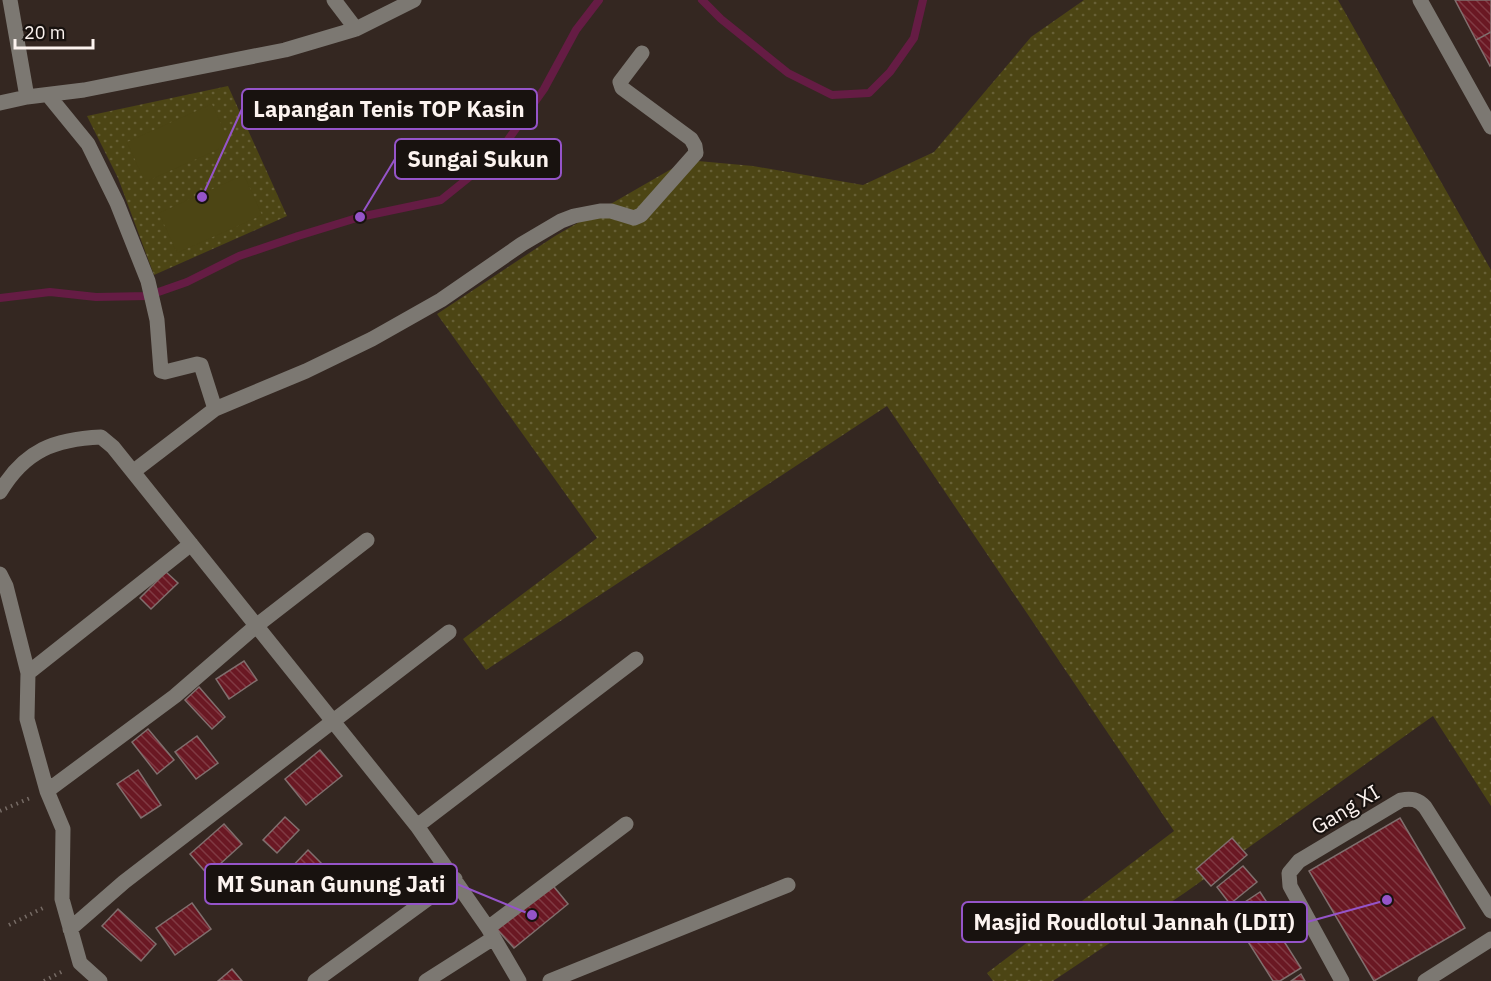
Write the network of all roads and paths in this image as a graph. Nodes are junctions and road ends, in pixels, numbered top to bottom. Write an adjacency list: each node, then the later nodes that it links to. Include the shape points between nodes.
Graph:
1 (10, 0): 8 (street)
2 (334, 0): 5 (street)
3 (414, 0): 5 (street)
4 (1420, 0): 10 (street)
5 (356, 29): 7 (street, via 285,50)
6 (642, 53): 11 (street, via 620,82 622,88 691,139 696,153 641,215 634,218 600,211 561,221 441,300 372,339)
7 (48, 94): 8 (street); 11 (street, via 88,144 117,203 148,281 157,320 161,371 201,365)
8 (27, 97): 9 (street)
9 (0, 103)
10 (1491, 127)
11 (215, 410): 12 (street)
12 (134, 471): 13 (street, via 101,436 79,438 40,450 22,464); 15 (street)
13 (0, 492)
14 (367, 540): 17 (street)
15 (191, 544): 17 (street); 20 (street)
16 (0, 574): 20 (street)
17 (256, 626): 21 (street); 22 (street, via 175,696)
18 (448, 632): 21 (street)
19 (636, 659): 25 (street)
20 (28, 674): 22 (street, via 27,719)
21 (332, 721): 25 (street); 31 (street, via 124,882)
22 (47, 791): 23 (path); 28 (street, via 63,829)
23 (0, 811)
24 (626, 824): 32 (street)
25 (417, 826): 26 (street)
26 (455, 879): 32 (street); 36 (street)
27 (788, 885): 39 (street)
28 (62, 899): 30 (path); 31 (street)
29 (1491, 910): 40 (street, Gang XI, via 1425,807 1414,799 1401,800 1299,861 1289,873 1290,886)
30 (9, 925)
31 (70, 929): 35 (street, via 80,963)
32 (490, 934): 37 (street); 38 (street)
33 (1491, 939): 34 (street)
34 (1429, 980)
35 (100, 981)
36 (315, 981)
37 (426, 981)
38 (519, 981)
39 (550, 981)
40 (1342, 981)

